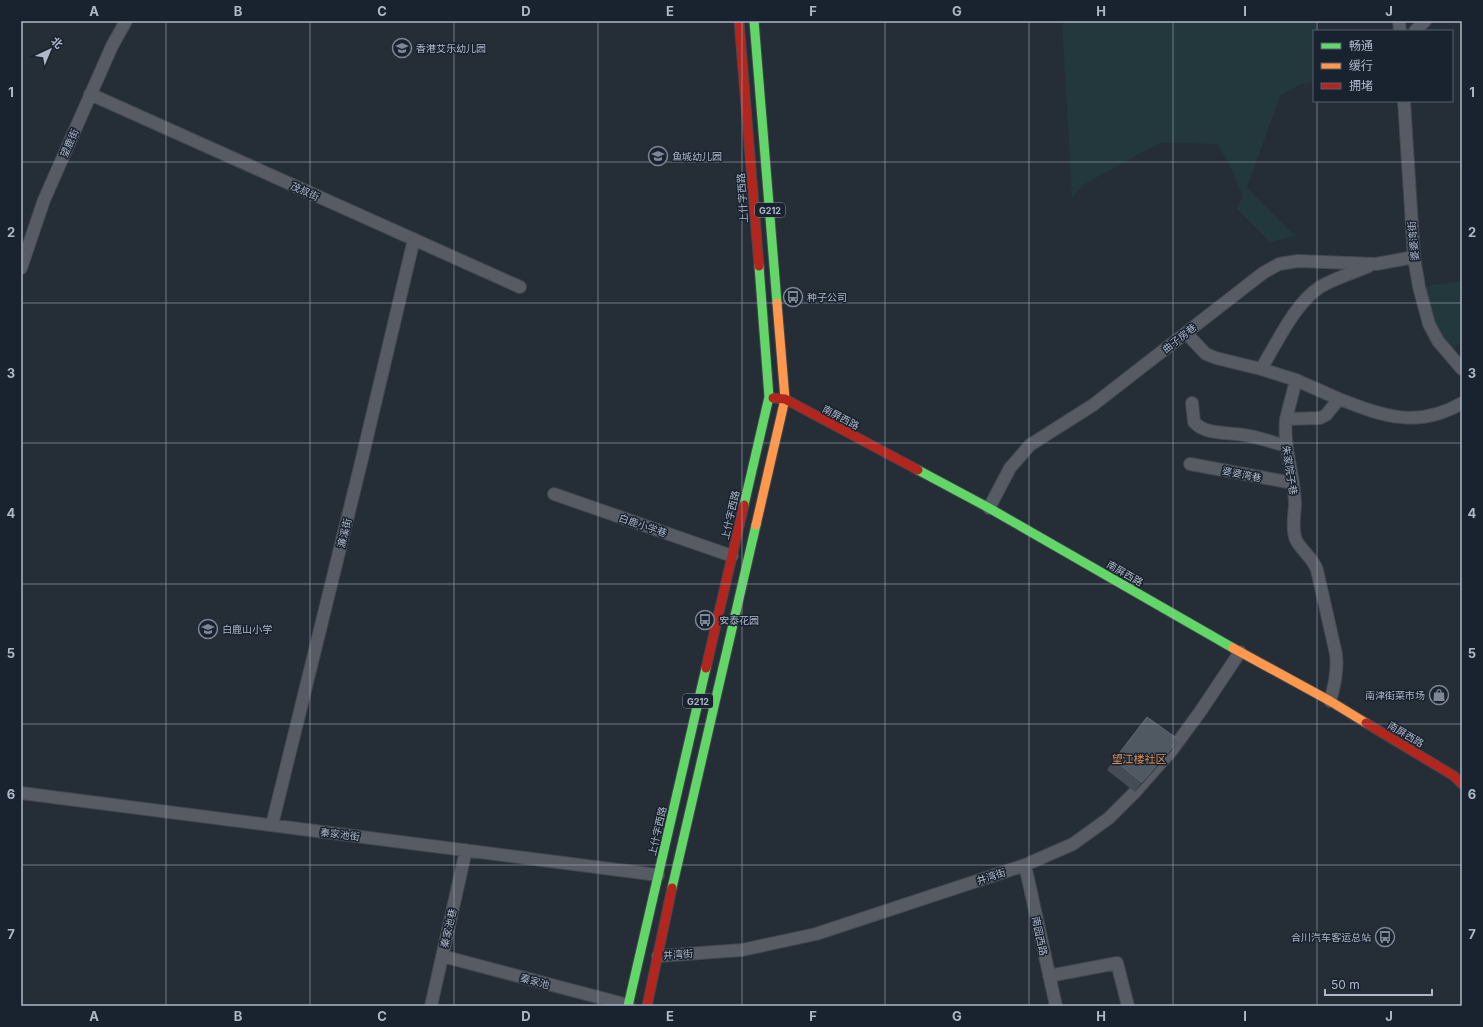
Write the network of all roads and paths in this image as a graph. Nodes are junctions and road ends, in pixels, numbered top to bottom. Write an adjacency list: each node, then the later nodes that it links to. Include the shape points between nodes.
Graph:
1 (126, 21): 6 (street, 望鹿街)
2 (739, 21): 17 (main road, 上什字西路 / G212)
3 (754, 21): 18 (main road, G212)
4 (1425, 21): 5 (street)
5 (1416, 30)
6 (90, 94): 8 (street, 茂叔街); 11 (street, 望鹿街, via 44,200)
7 (1404, 102): 9 (street, 婆婆湾街)
8 (414, 240): 12 (street, 茂叔街); 33 (street, 濂溪街)
9 (1414, 257): 10 (street, 曲子房巷); 15 (street, 婆婆湾街, via 1419,287 1430,324 1438,341)
10 (1376, 264): 13 (street, 曲子房巷, via 1298,260 1279,264 1263,273); 14 (street, via 1326,284 1308,296)
11 (21, 268)
12 (520, 287)
13 (1186, 333): 14 (street, via 1206,354); 27 (street, 曲子房巷, via 1092,405 1030,444 1010,468)
14 (1261, 369): 16 (street)
15 (1462, 369)
16 (1296, 380): 19 (street); 22 (street, 朱家院子巷)
17 (769, 397): 18 (main road, 南屏西路); 28 (main road, 上什字西路 / G212)
18 (785, 399): 27 (main road, 南屏西路); 38 (main road, G212)
19 (1338, 399): 20 (street, via 1390,417 1408,418 1446,411); 22 (street, via 1333,409 1320,418)
20 (1462, 402)
21 (1192, 403): 23 (street, via 1194,422 1197,426)
22 (1286, 419): 23 (street, 朱家院子巷)
23 (1286, 446): 25 (street, 朱家院子巷)
24 (1190, 464): 25 (street, 婆婆湾巷)
25 (1293, 484): 30 (street, 朱家院子巷, via 1296,539 1315,563 1336,654 1338,668)
26 (554, 494): 28 (street, 白鹿小学巷)
27 (989, 508): 29 (main road, 南屏西路)
28 (732, 556): 36 (main road, 上什字西路 / G212)
29 (1240, 652): 30 (main road, 南屏西路); 35 (street, 井湾街, via 1172,750 1109,818 1073,844)
30 (1330, 701): 31 (main road, 南屏西路, via 1454,776)
31 (1462, 784)
32 (21, 793): 33 (street, 秦家池街)
33 (272, 825): 34 (street, 秦家池街)
34 (466, 850): 36 (street, 秦家池街); 37 (street, 秦家池巷)
35 (1025, 865): 38 (street, 井湾街, via 816,934 742,950); 39 (street, 南园西路)
36 (658, 874): 41 (main road, 上什字西路 / G212)
37 (442, 956): 40 (street, 秦家池巷); 41 (street, 秦家池)
38 (658, 956): 42 (main road, G212)
39 (1049, 976): 43 (street, 南园西路); 44 (street, via 1117,963)
40 (430, 1006)
41 (628, 1006)
42 (647, 1006)
43 (1056, 1006)
44 (1128, 1006)

